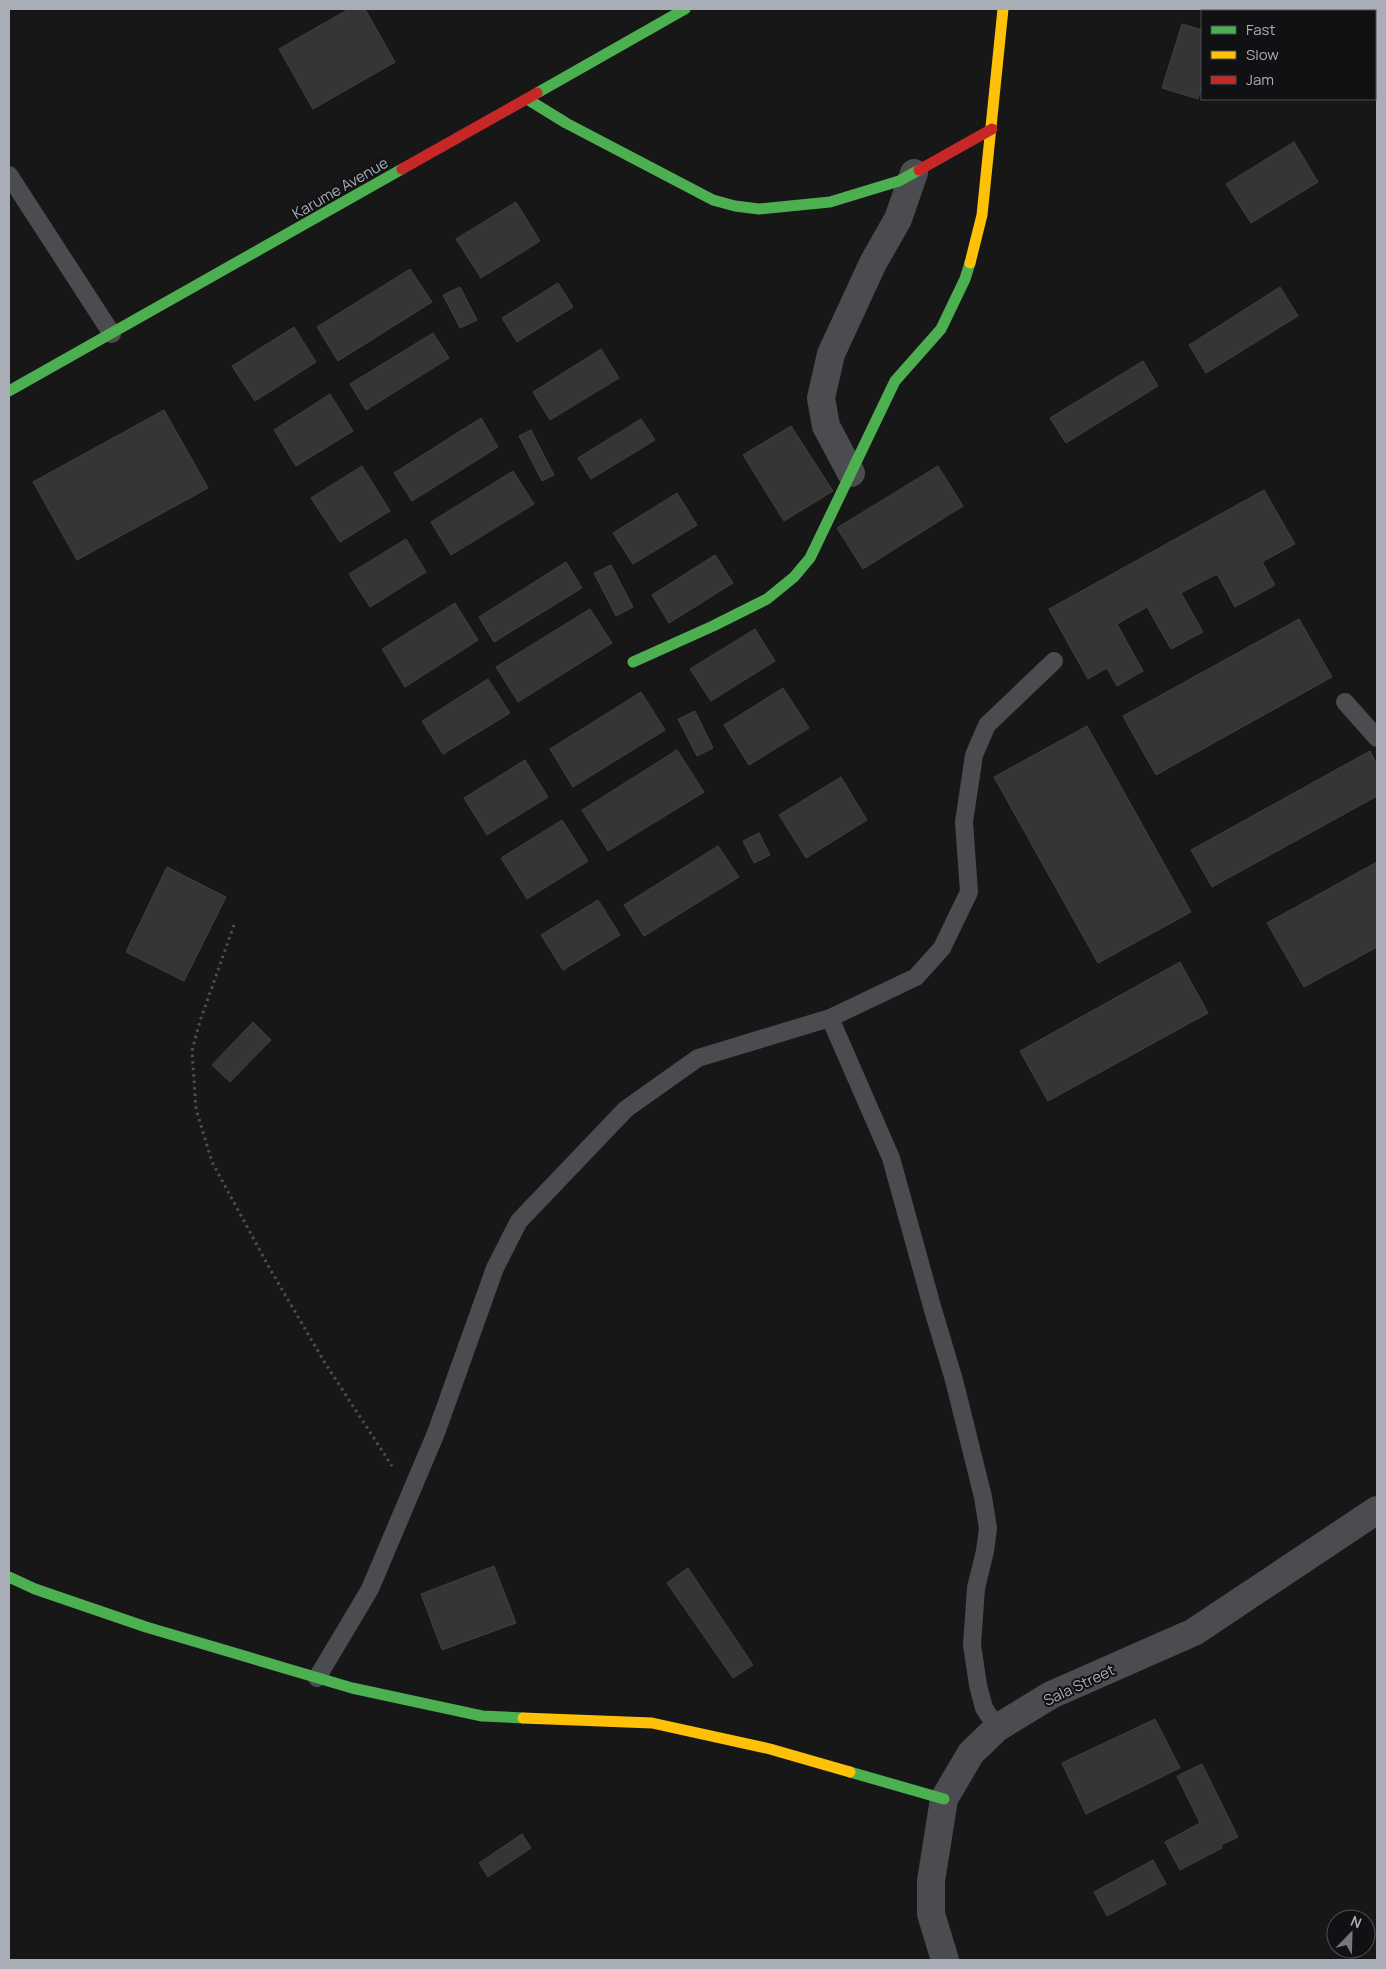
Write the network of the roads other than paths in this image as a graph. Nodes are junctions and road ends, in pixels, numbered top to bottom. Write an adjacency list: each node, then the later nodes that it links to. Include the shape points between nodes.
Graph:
1 (686, 9): 3 (street, Karume Avenue)
2 (1003, 9): 4 (street)
3 (527, 99): 5 (street, via 697,192 735,206 759,209 830,202 899,181); 7 (street, Karume Avenue)
4 (992, 129): 5 (street); 9 (street, via 982,215 965,279 941,329 895,381)
5 (914, 173): 9 (street, via 898,219 869,271 831,354 821,398 826,426)
6 (9, 175): 7 (lane)
7 (112, 334): 8 (street, Karume Avenue)
8 (9, 391)
9 (851, 473): 11 (street, via 810,558 794,577 767,599)
10 (1054, 661): 14 (lane, via 987,725 974,755 964,822 969,892 942,948 916,977)
11 (633, 662)
12 (1345, 702): 13 (lane)
13 (1377, 738)
14 (830, 1018): 17 (lane, via 698,1058 626,1109 519,1221 495,1268 436,1433 370,1590); 18 (lane, via 892,1158 983,1498 988,1528 976,1588 972,1645 984,1708)
15 (1377, 1510): 18 (street, Sala Street, via 1194,1632 1051,1696)
16 (9, 1578): 17 (street, via 146,1626)
17 (317, 1678): 19 (street, via 482,1716 652,1723 770,1749)
18 (997, 1728): 19 (street, Sala Street, via 971,1753)
19 (944, 1799): 20 (street, Sala Street, via 931,1889 932,1914)
20 (945, 1960)

